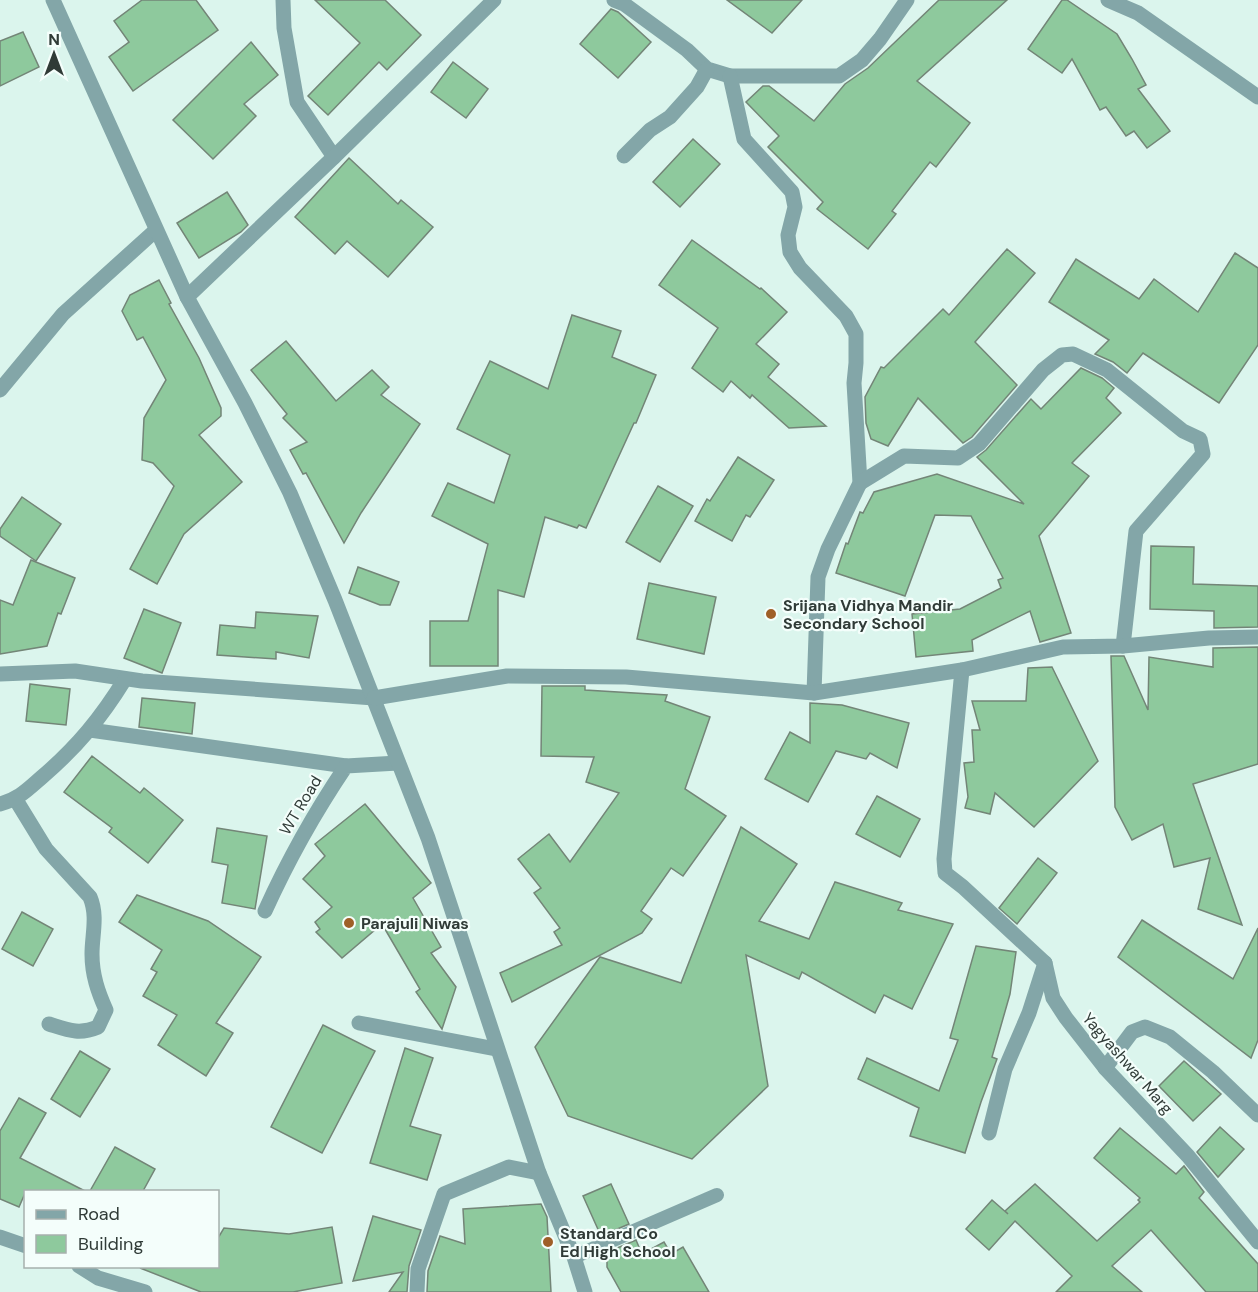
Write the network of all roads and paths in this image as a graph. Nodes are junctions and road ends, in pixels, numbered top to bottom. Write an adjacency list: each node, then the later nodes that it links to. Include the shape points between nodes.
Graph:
1 (53, 0): 12 (street)
2 (283, 0): 11 (street, via 297,102)
3 (494, 0): 11 (street)
4 (614, 0): 7 (street, via 687,50)
5 (907, 0): 8 (street, via 862,60 839,76)
6 (1108, 0): 9 (street, via 1138,13)
7 (707, 69): 8 (street); 10 (street, via 697,87 670,117 650,130)
8 (730, 76): 15 (street, via 744,139 792,192 795,207 788,235 790,252 800,268 846,316 856,334 854,383)
9 (1258, 97)
10 (624, 156)
11 (334, 157): 13 (street)
12 (156, 230): 13 (street); 14 (street, via 63,314)
13 (187, 297): 22 (street, via 290,493)
14 (0, 390)
15 (860, 483): 17 (street, via 904,456 958,458 979,444 1043,370 1062,355 1073,354 1107,370 1183,431 1200,439 1203,454 1136,531); 21 (street, via 818,577)
16 (1258, 637): 17 (street)
17 (1123, 646): 18 (street, via 1063,647)
18 (962, 670): 21 (street); 29 (street, via 945,873)
19 (0, 674): 20 (street, via 75,671)
20 (125, 678): 22 (street); 23 (street)
21 (814, 693): 22 (street, via 626,677 507,676)
22 (374, 698): 24 (street)
23 (90, 730): 25 (street); 26 (street)
24 (398, 763): 25 (street); 32 (street, via 428,838)
25 (346, 766): 28 (street, WT Road, via 296,848)
26 (16, 800): 27 (street); 31 (street, via 46,849 90,897 95,908 92,955 96,989 106,1010 98,1027 86,1032)
27 (0, 804)
28 (265, 911)
29 (1045, 963): 33 (street, Yagyashwar Marg, via 1053,998); 35 (street, via 1005,1069)
30 (359, 1023): 32 (street)
31 (49, 1024)
32 (496, 1049): 36 (street)
33 (1104, 1068): 34 (street, via 1132,1032 1145,1027 1170,1037); 39 (street, Yagyashwar Marg, via 1188,1156)
34 (1258, 1115)
35 (989, 1133)
36 (539, 1173): 41 (street); 44 (street, via 509,1167 444,1194 418,1269)
37 (717, 1195): 41 (lane)
38 (0, 1237): 40 (street)
39 (1258, 1242)
40 (24, 1245)
41 (574, 1257): 45 (street)
42 (82, 1268): 43 (street, via 98,1278)
43 (145, 1292)
44 (417, 1292)
45 (585, 1292)

